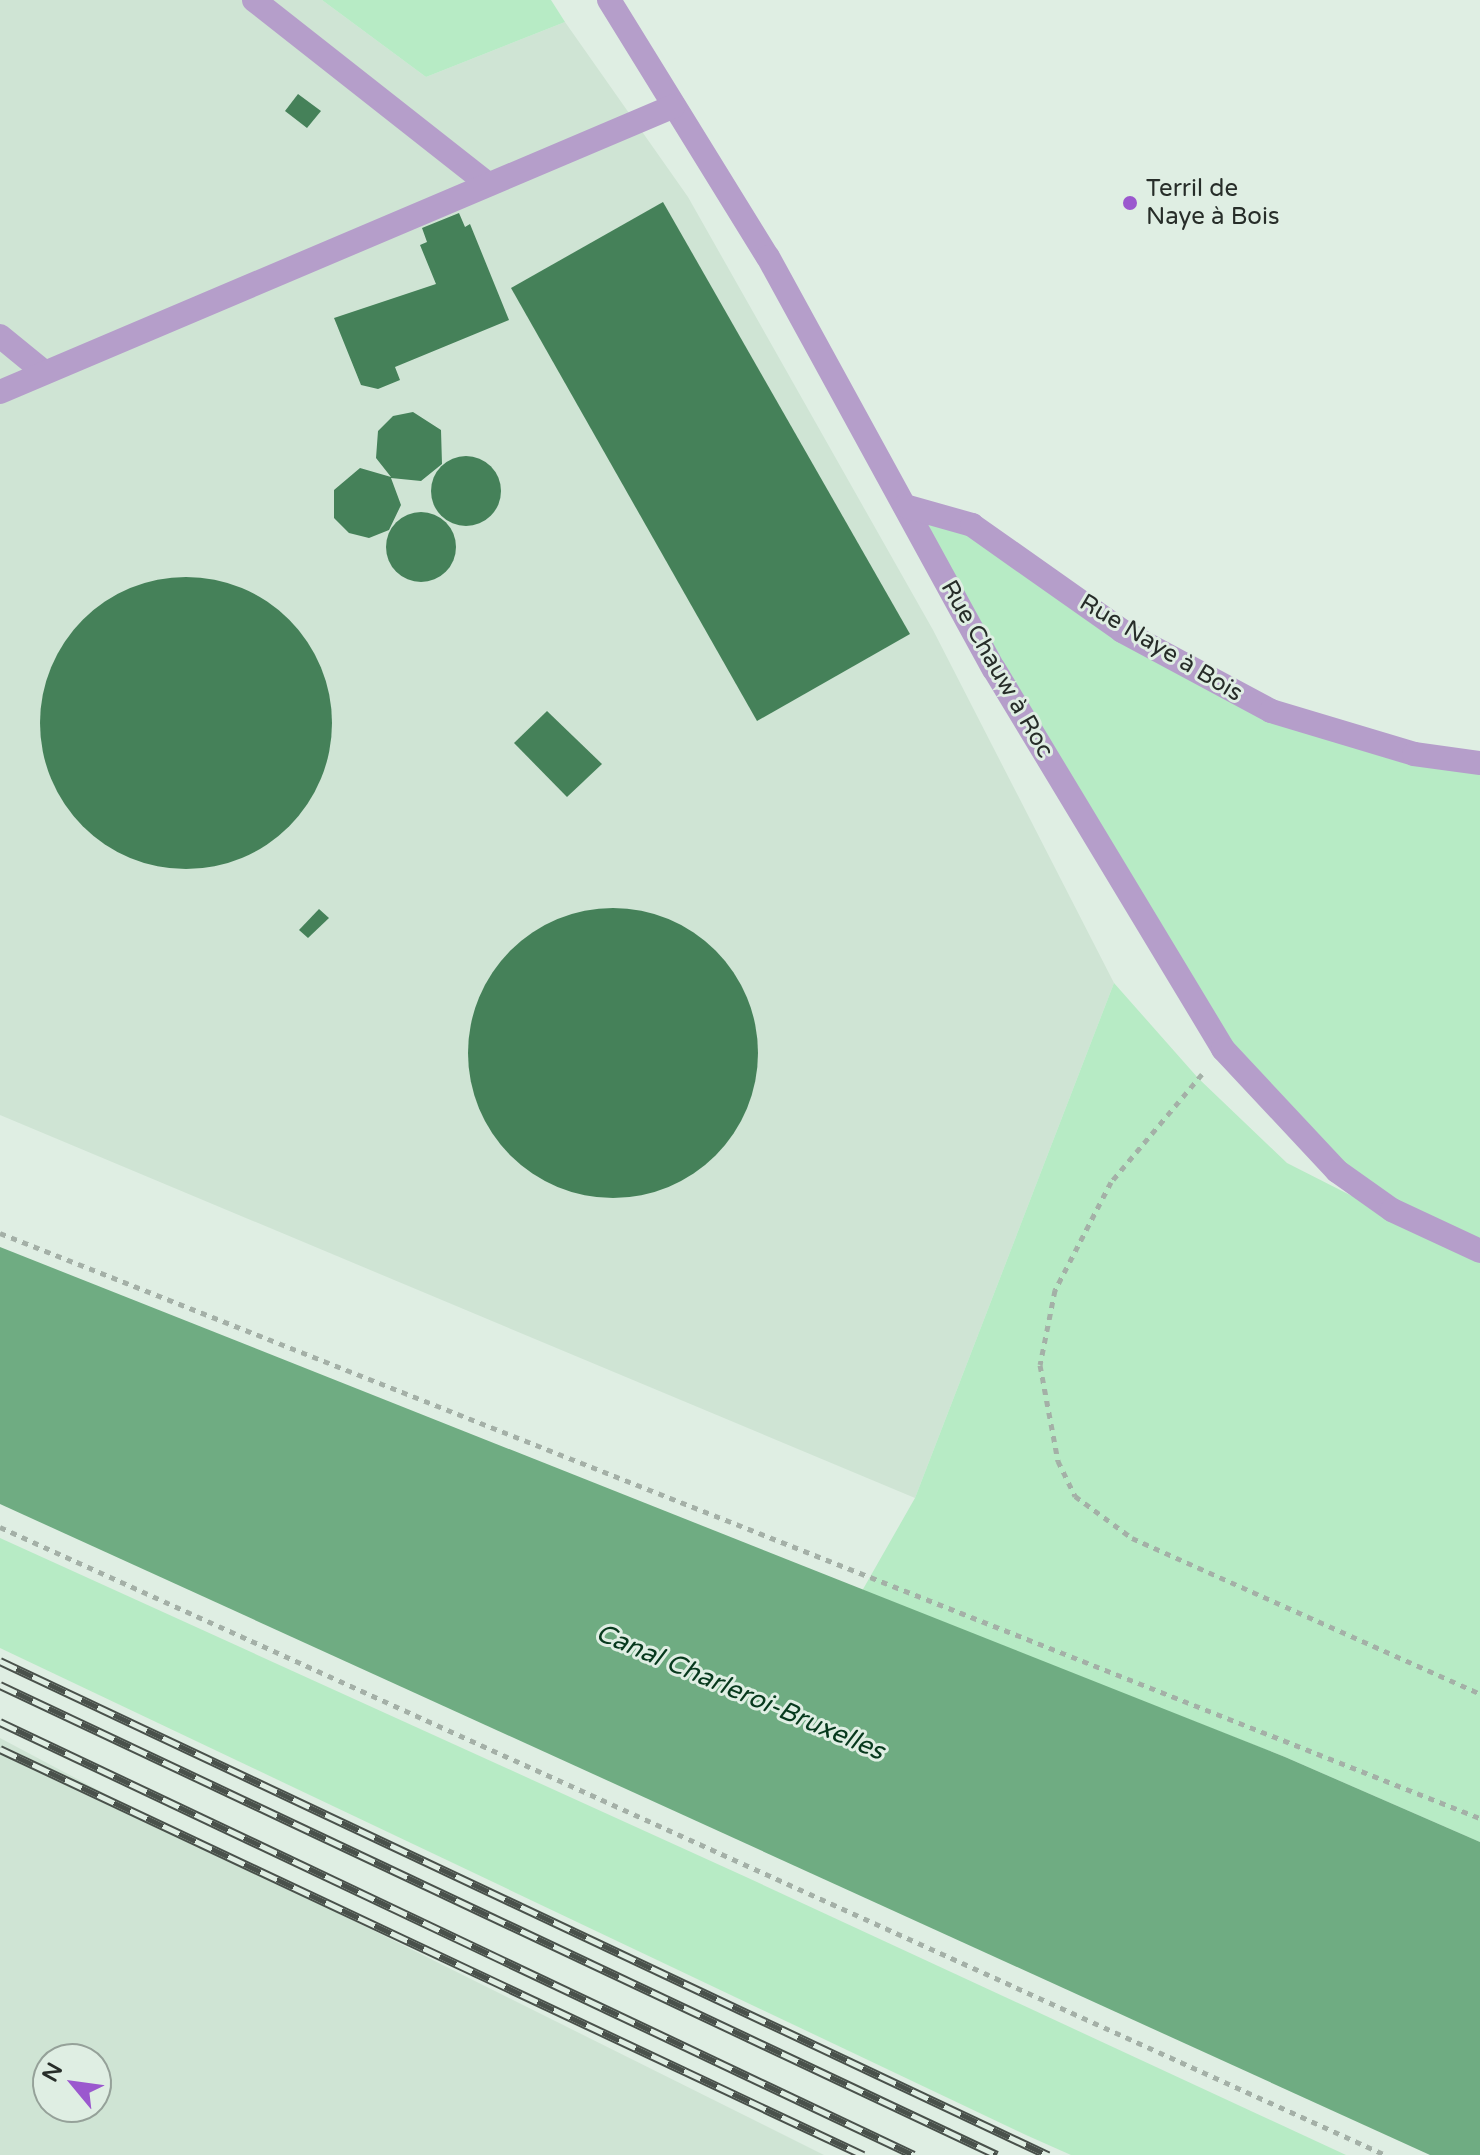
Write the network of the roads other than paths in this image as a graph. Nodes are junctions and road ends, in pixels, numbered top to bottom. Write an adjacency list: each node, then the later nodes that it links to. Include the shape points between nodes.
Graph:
1 (254, 0): 4 (street)
2 (609, 0): 3 (street, Rue Chauw à Roc)
3 (674, 106): 4 (street); 8 (street, Rue Chauw à Roc, via 768,257)
4 (488, 184): 6 (street)
5 (0, 336): 6 (street)
6 (44, 372): 7 (street)
7 (0, 392)
8 (905, 506): 9 (street, Rue Naye à Bois, via 972,525 1122,631 1271,711 1414,754); 10 (street, Rue Chauw à Roc, via 994,669 1223,1049 1337,1171 1392,1210)
9 (1480, 763)
10 (1480, 1251)

